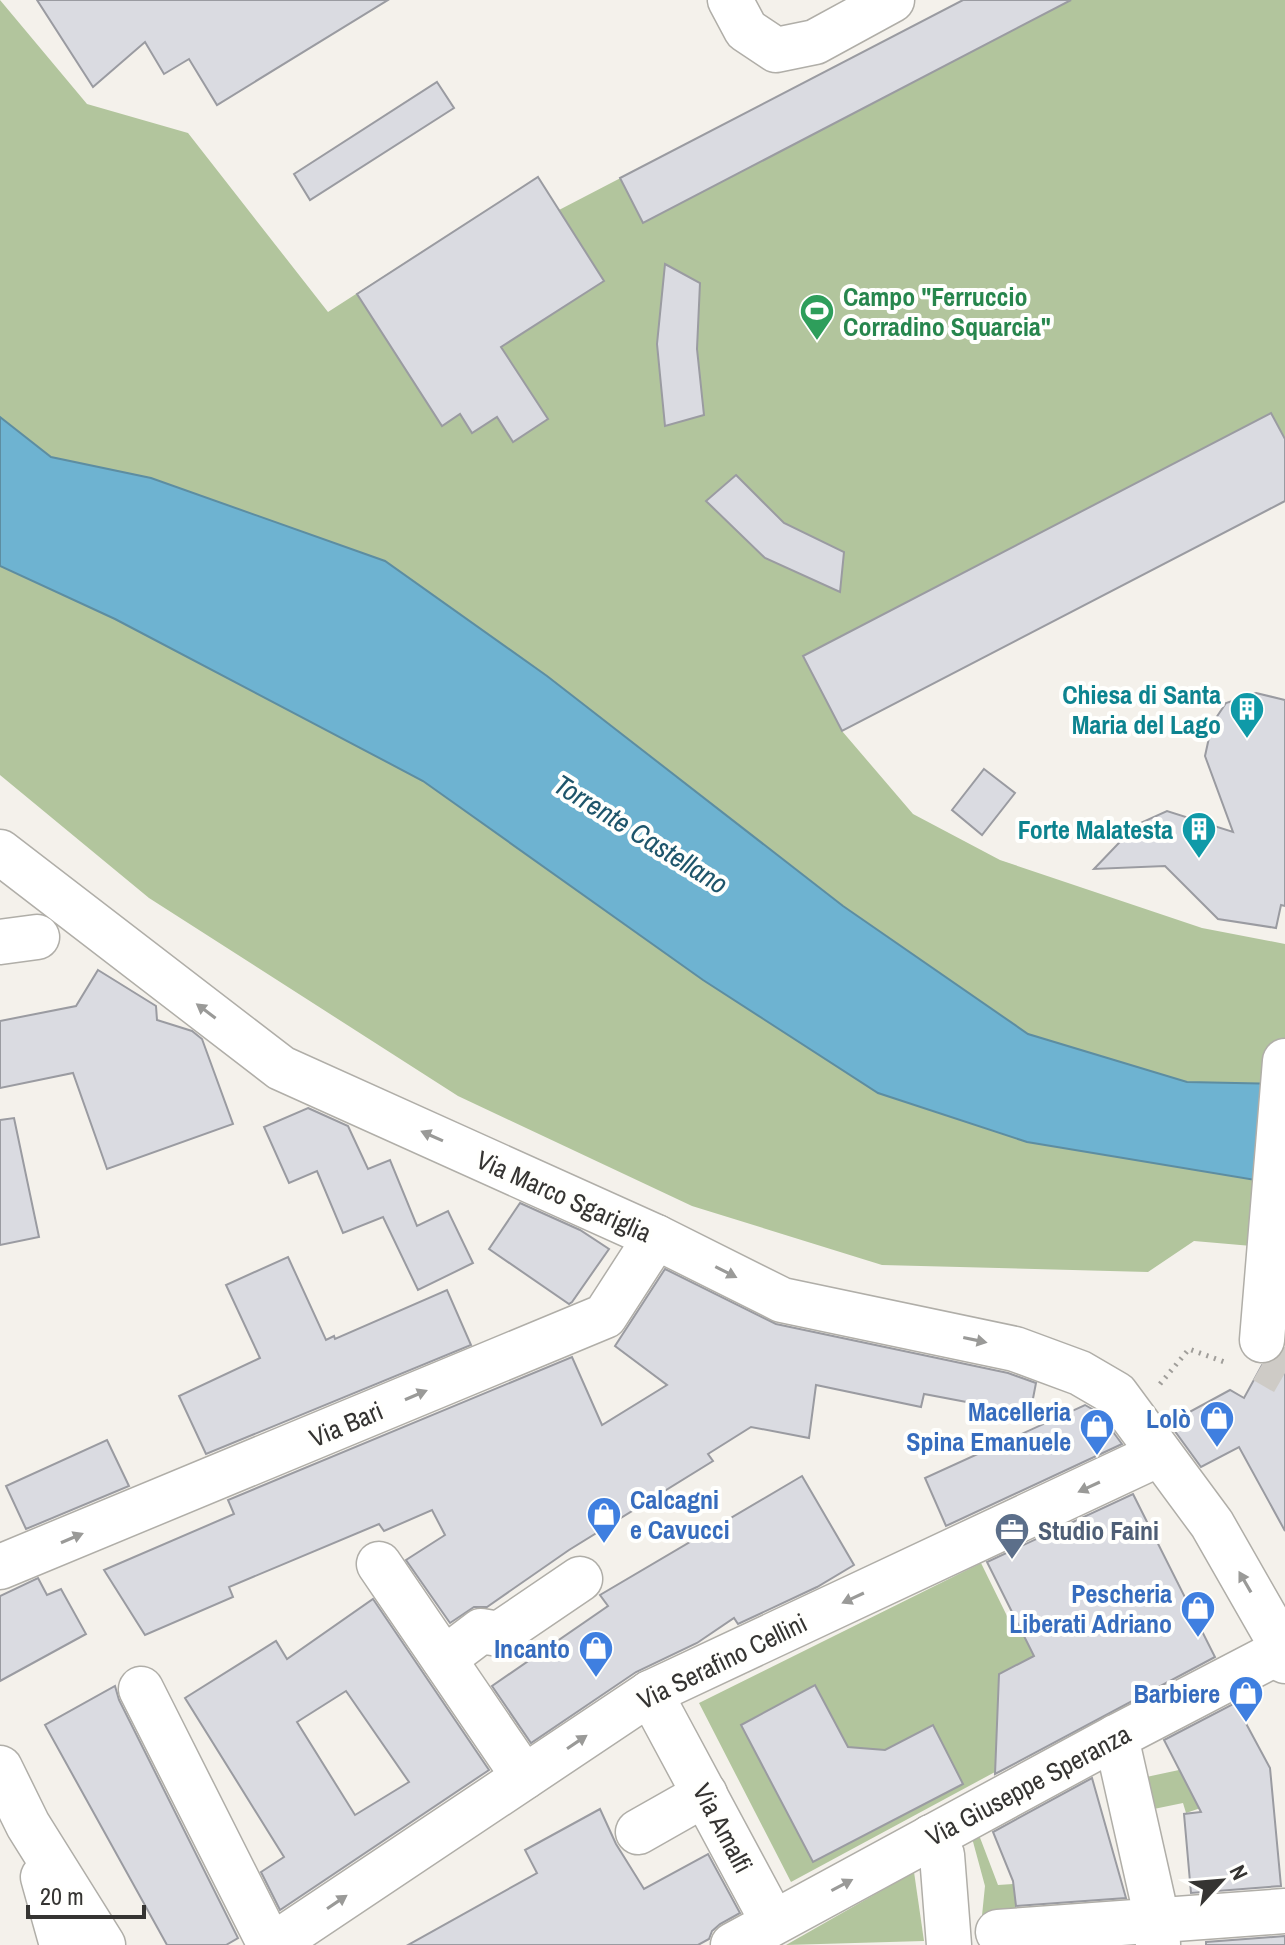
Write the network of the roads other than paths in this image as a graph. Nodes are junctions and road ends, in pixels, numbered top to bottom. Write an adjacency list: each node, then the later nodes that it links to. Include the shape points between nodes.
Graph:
1 (730, 0): 2 (street, via 746,30 776,50 815,42)
2 (892, 0)
3 (0, 852): 5 (street, Via Marco Sgariglia, one-way to 3, via 281,1068)
4 (1285, 1061): 6 (street)
5 (656, 1237): 7 (street, Via Marco Sgariglia, one-way to 7, via 782,1300 1015,1349 1080,1373 1116,1394); 9 (street, Via Bari, one-way to 5, via 605,1316)
6 (1247, 1353)
7 (1159, 1454): 11 (street, Via Marco Sgariglia, one-way to 7, via 1212,1524); 14 (street, Via Serafino Cellini, one-way to 14)
8 (379, 1564): 12 (street)
9 (0, 1567)
10 (580, 1579): 12 (street, via 499,1634 481,1631)
11 (1285, 1653): 15 (street, Via Giuseppe Speranza)
12 (444, 1659): 17 (street)
13 (141, 1689): 28 (street)
14 (650, 1693): 17 (street, Via Serafino Cellini, one-way to 14); 18 (street, Via Amalfi)
15 (1116, 1737): 21 (street, Via Giuseppe Speranza); 25 (street)
16 (0, 1768): 19 (street)
17 (524, 1777): 28 (street, Via Serafino Cellini, one-way to 17)
18 (705, 1794): 20 (street); 23 (street, Via Amalfi)
19 (28, 1825): 26 (street); 27 (street)
20 (638, 1832)
21 (931, 1837): 23 (street, Via Giuseppe Speranza, one-way to 21); 30 (street, via 942,1855)
22 (1285, 1911): 25 (street)
23 (773, 1922): 29 (street)
24 (998, 1932): 25 (street)
25 (1158, 1932)
26 (62, 1945)
27 (103, 1945)
28 (271, 1945)
29 (733, 1945)
30 (949, 1945)

